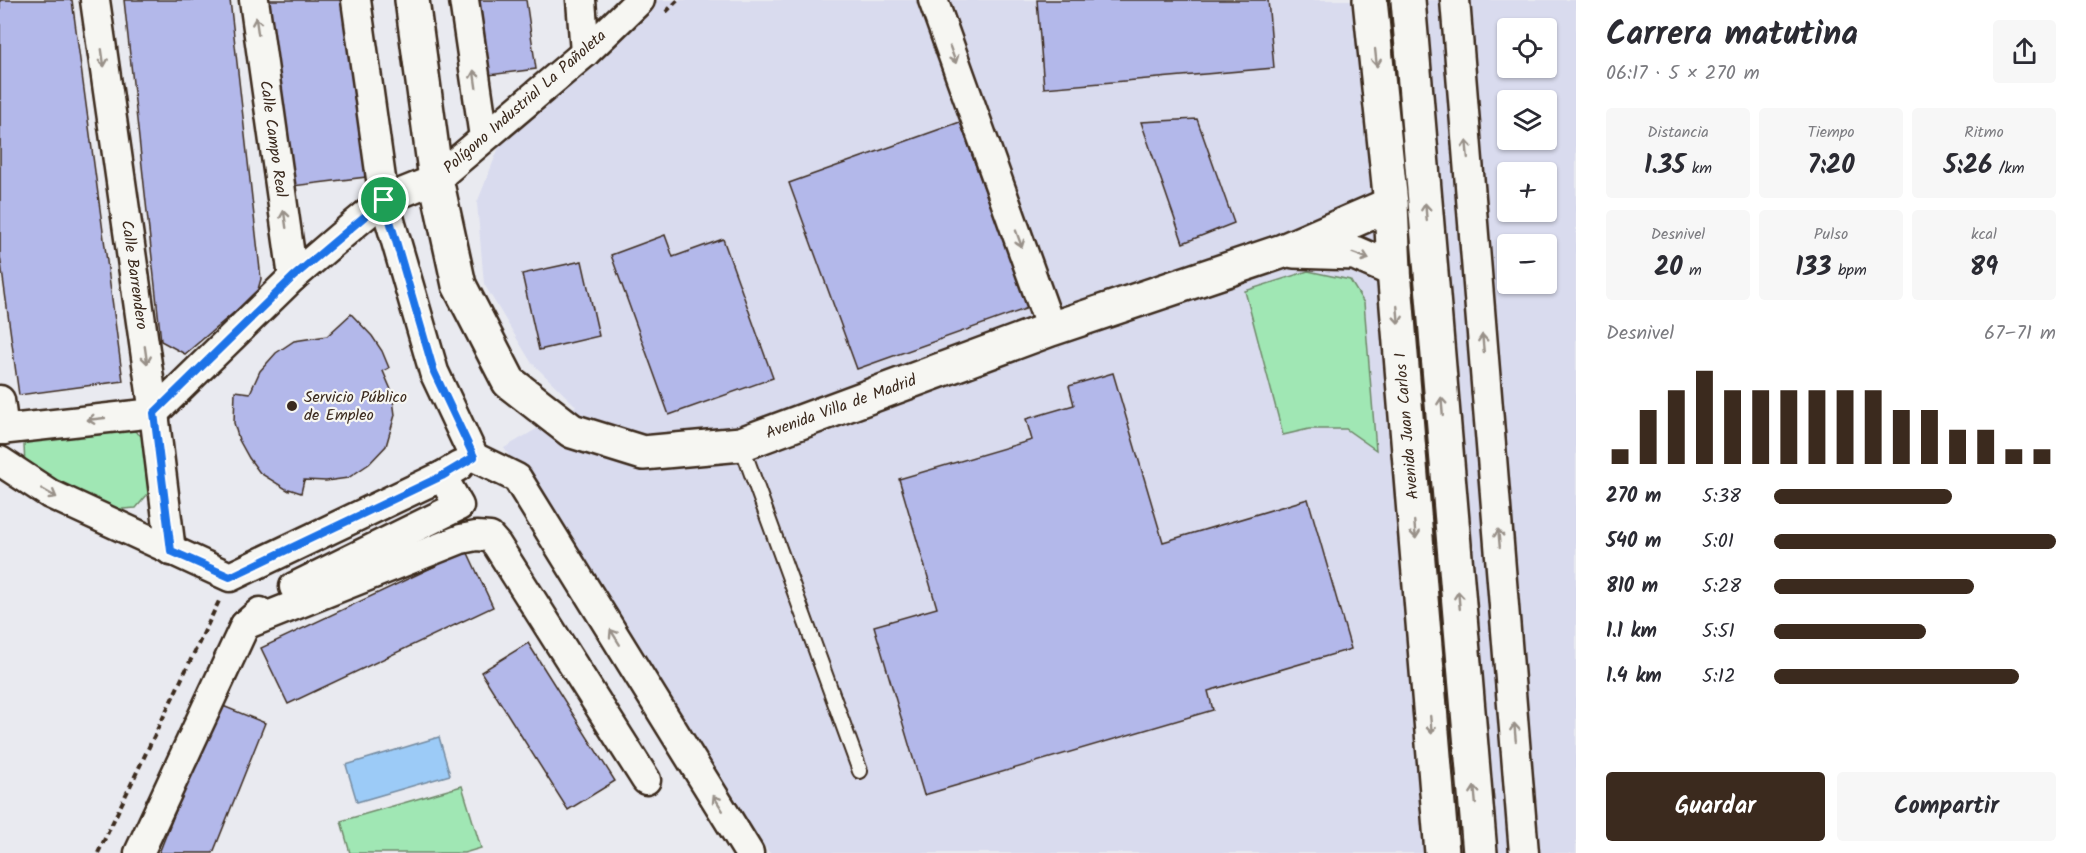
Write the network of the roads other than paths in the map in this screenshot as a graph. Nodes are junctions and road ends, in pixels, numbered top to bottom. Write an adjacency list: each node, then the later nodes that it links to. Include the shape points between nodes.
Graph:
1 (95, 0): 22 (street, Calle Barrendero, one-way to 22)
2 (254, 0): 19 (street, Calle Campo Real, one-way to 2)
3 (356, 0): 15 (street)
4 (412, 0): 14 (street, Avenida Villa de Madrid)
5 (464, 0): 13 (street, one-way to 5)
6 (581, 0): 12 (street)
7 (640, 0): 12 (street, Polígono Industrial La Pañoleta)
8 (933, 0): 20 (street, one-way to 20)
9 (1370, 0): 16 (street, Avenida Juan Carlos I, one-way to 16)
10 (1408, 0): 35 (street, one-way to 10)
11 (1455, 0): 36 (street, one-way to 11)
12 (585, 53): 13 (street, Polígono Industrial La Pañoleta)
13 (484, 137): 14 (street, Polígono Industrial La Pañoleta)
14 (436, 179): 15 (street, Polígono Industrial La Pañoleta); 24 (street, Avenida Villa de Madrid, via 459,285 509,382 572,430 643,453)
15 (384, 200): 19 (street, Polígono Industrial La Pañoleta); 25 (street, via 434,372)
16 (1391, 204): 17 (street); 18 (street, Avenida Juan Carlos I)
17 (1284, 251): 18 (street, one-way to 18, via 1355,253); 20 (street, Avenida Villa de Madrid)
18 (1394, 270): 34 (street, Avenida Juan Carlos I, one-way to 34)
19 (293, 277): 22 (street, Polígono Industrial La Pañoleta)
20 (1051, 329): 24 (street, Avenida Villa de Madrid)
21 (0, 400): 23 (street)
22 (154, 413): 23 (street, one-way to 23); 28 (street, Calle Barrendero)
23 (2, 430)
24 (741, 444): 30 (lane)
25 (474, 457): 27 (street); 33 (street, one-way to 25, via 517,478)
26 (0, 461): 28 (street, one-way to 28, via 50,494)
27 (442, 476): 28 (street, via 230,577); 29 (street, via 459,506 280,594)
28 (171, 551)
29 (245, 625): 31 (street, via 461,539 490,537); 32 (street)
30 (860, 771)
31 (646, 780)
32 (139, 853)
33 (748, 853)
34 (1442, 853)
35 (1480, 853)
36 (1524, 853)

